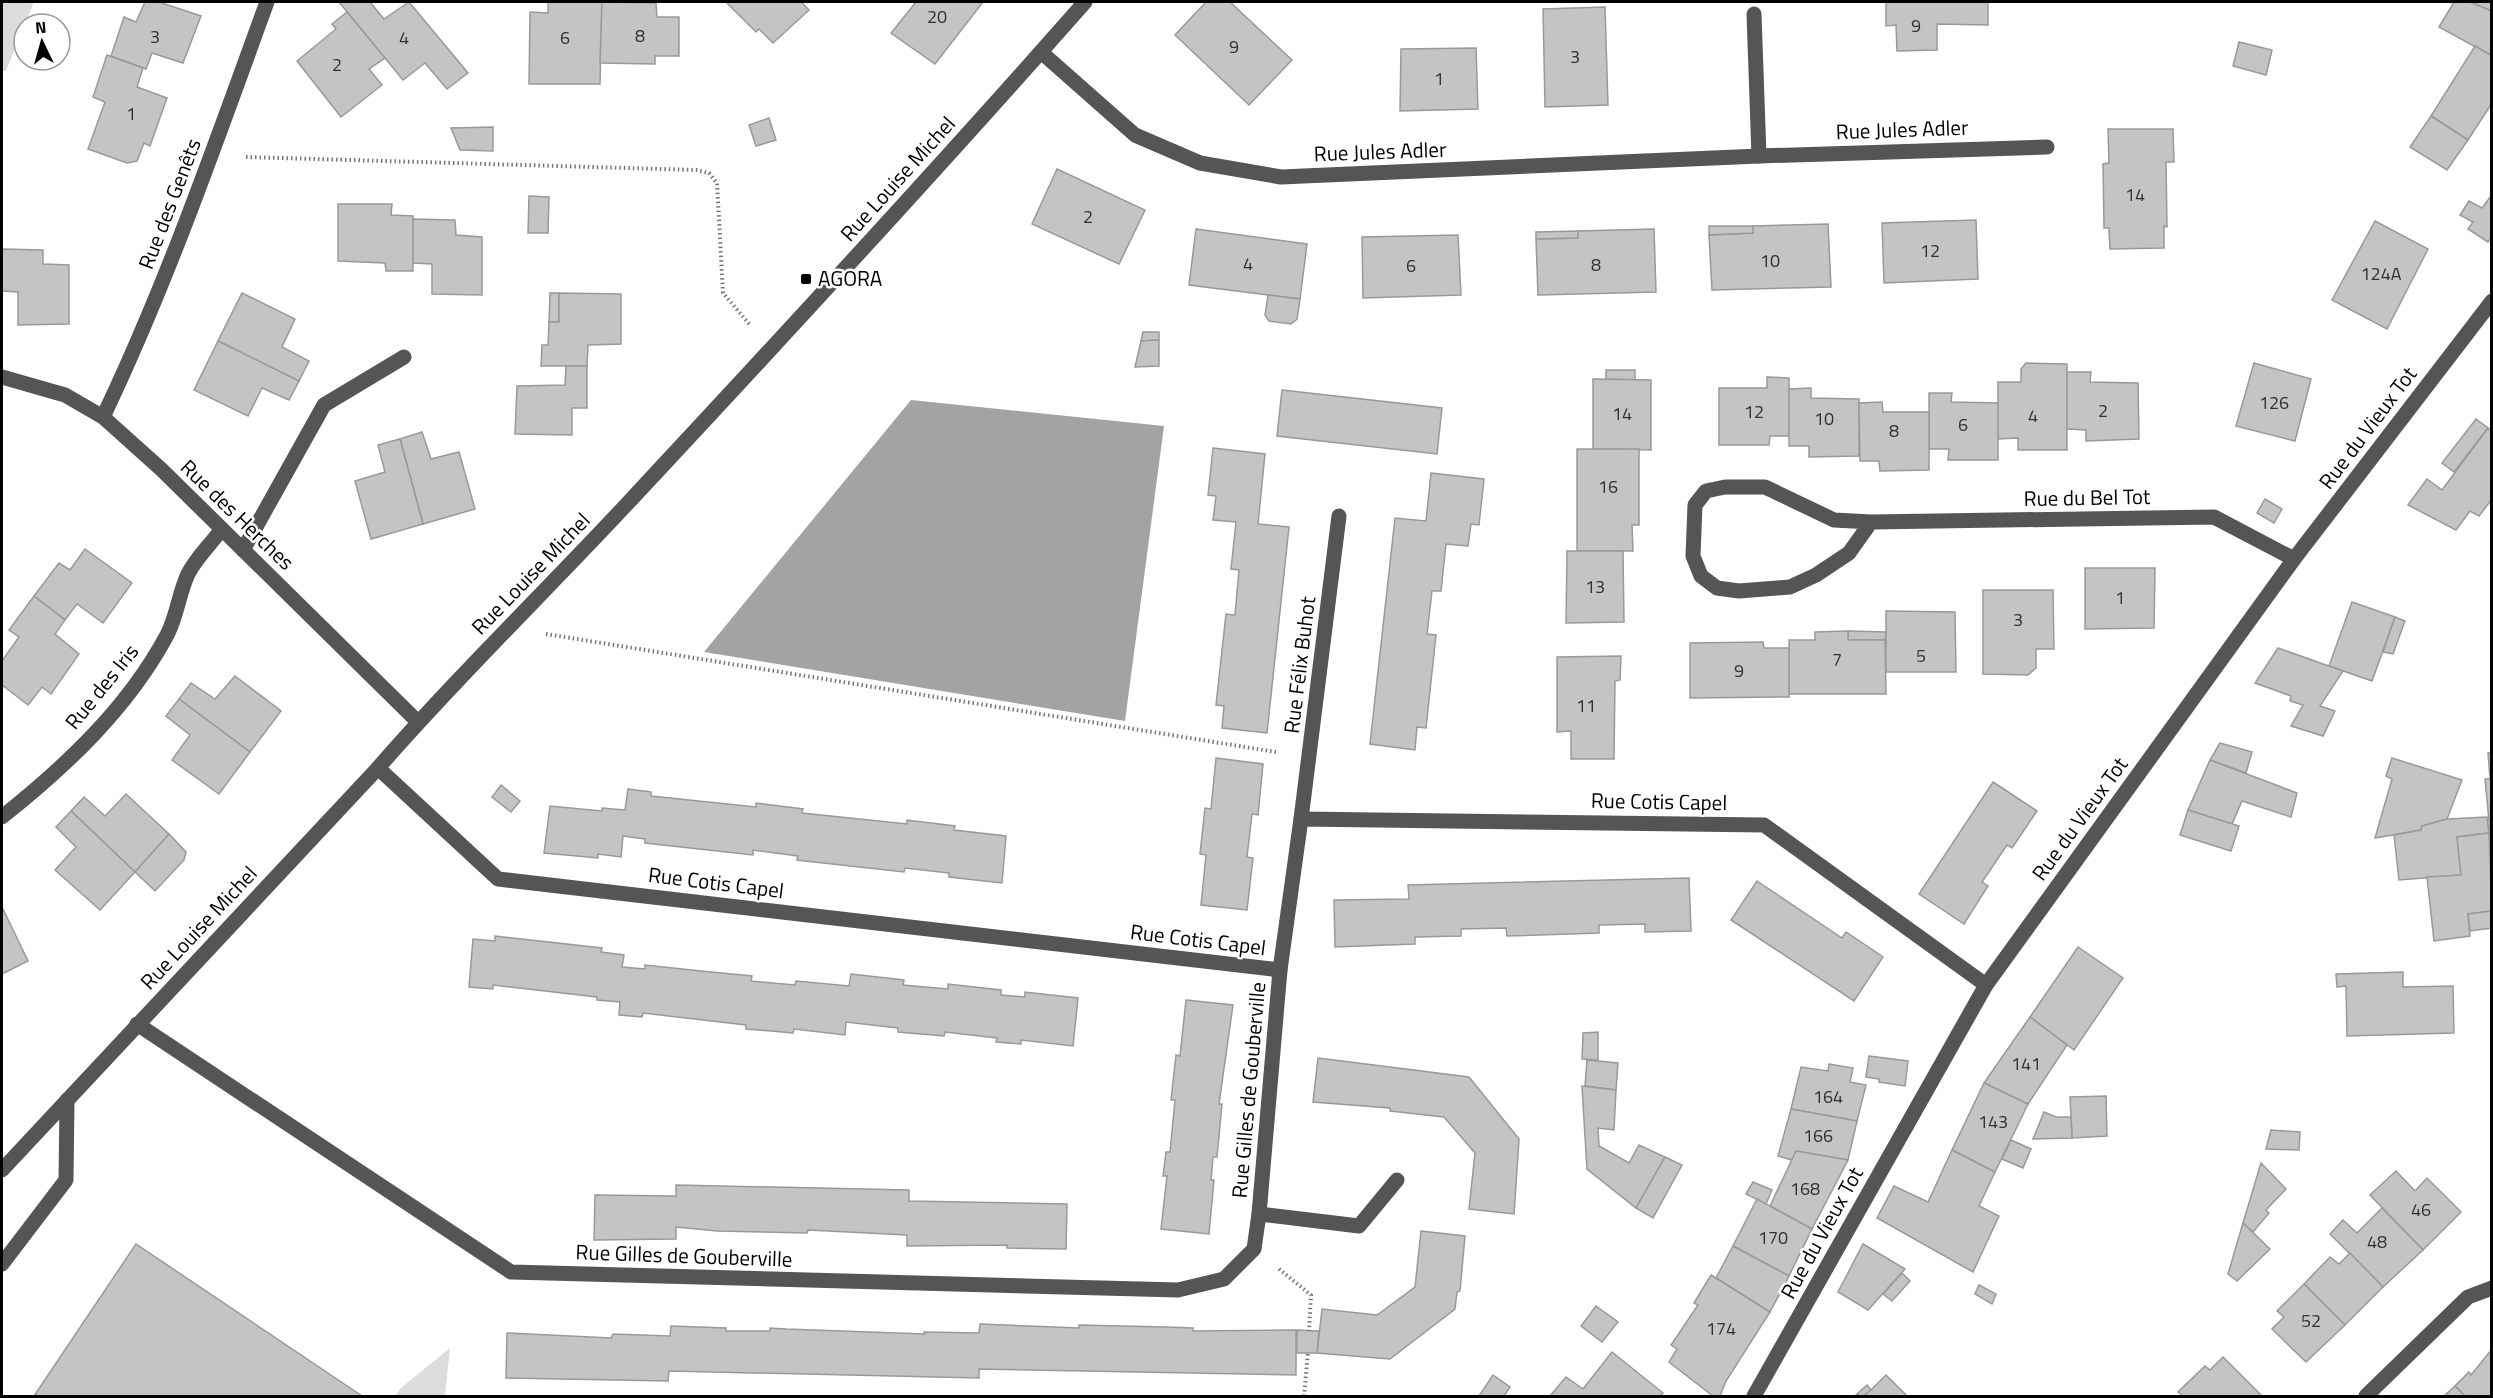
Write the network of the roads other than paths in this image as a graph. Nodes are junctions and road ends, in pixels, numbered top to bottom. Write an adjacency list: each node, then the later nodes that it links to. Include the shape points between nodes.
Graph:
1 (267, 2): 10 (street, Rue des Genêts, via 138,343)
2 (1085, 2): 4 (street, Rue Louise Michel)
3 (1755, 14): 6 (street)
4 (1041, 52): 6 (street, Rue Jules Adler, via 1135,135 1200,163 1281,177); 16 (street, Rue Louise Michel, via 771,351)
5 (2047, 147): 6 (street, Rue Jules Adler)
6 (1759, 156)
7 (2492, 301): 15 (street, Rue du Vieux Tot)
8 (404, 357): 14 (street, via 324,405)
9 (2, 377): 10 (street, Rue des Herches, via 65,395)
10 (103, 417): 13 (street, Rue des Herches)
11 (1339, 516): 19 (street, Rue Félix Buhot)
12 (1870, 522): 12 (street, Rue du Bel Tot, via 1834,520 1765,487 1725,487 1706,491 1695,505 1693,556 1701,576 1717,588 1739,591 1790,587 1848,553); 15 (street, Rue du Bel Tot, via 2214,517)
13 (221, 530): 14 (street, Rue des Herches); 18 (street, Rue des Iris, via 189,573 168,633 138,682 51,777)
14 (243, 550): 16 (street, Rue des Herches)
15 (2294, 559): 21 (street, Rue du Vieux Tot)
16 (418, 722): 17 (street, Rue Louise Michel)
17 (378, 768): 20 (street, Rue Cotis Capel, via 498,879); 22 (street, Rue Louise Michel)
18 (2, 817)
19 (1301, 819): 20 (street, Rue Cotis Capel); 21 (street, Rue Cotis Capel, via 1764,825)
20 (1280, 970): 26 (street, Rue Gilles de Gouberville)
21 (1986, 985): 29 (street, Rue du Vieux Tot)
22 (137, 1024): 23 (street, Rue Louise Michel); 26 (street, Rue Gilles de Gouberville, via 512,1272 1178,1290 1224,1279 1254,1249)
23 (67, 1100): 24 (street, Rue Louise Michel); 27 (street, via 66,1180)
24 (2, 1170)
25 (1397, 1180): 26 (street, Rue Gilles de Gouberville, via 1359,1226)
26 (1259, 1214)
27 (2, 1264)
28 (2492, 1288): 30 (street, via 2469,1297)
29 (1754, 1396)
30 (2366, 1396)

